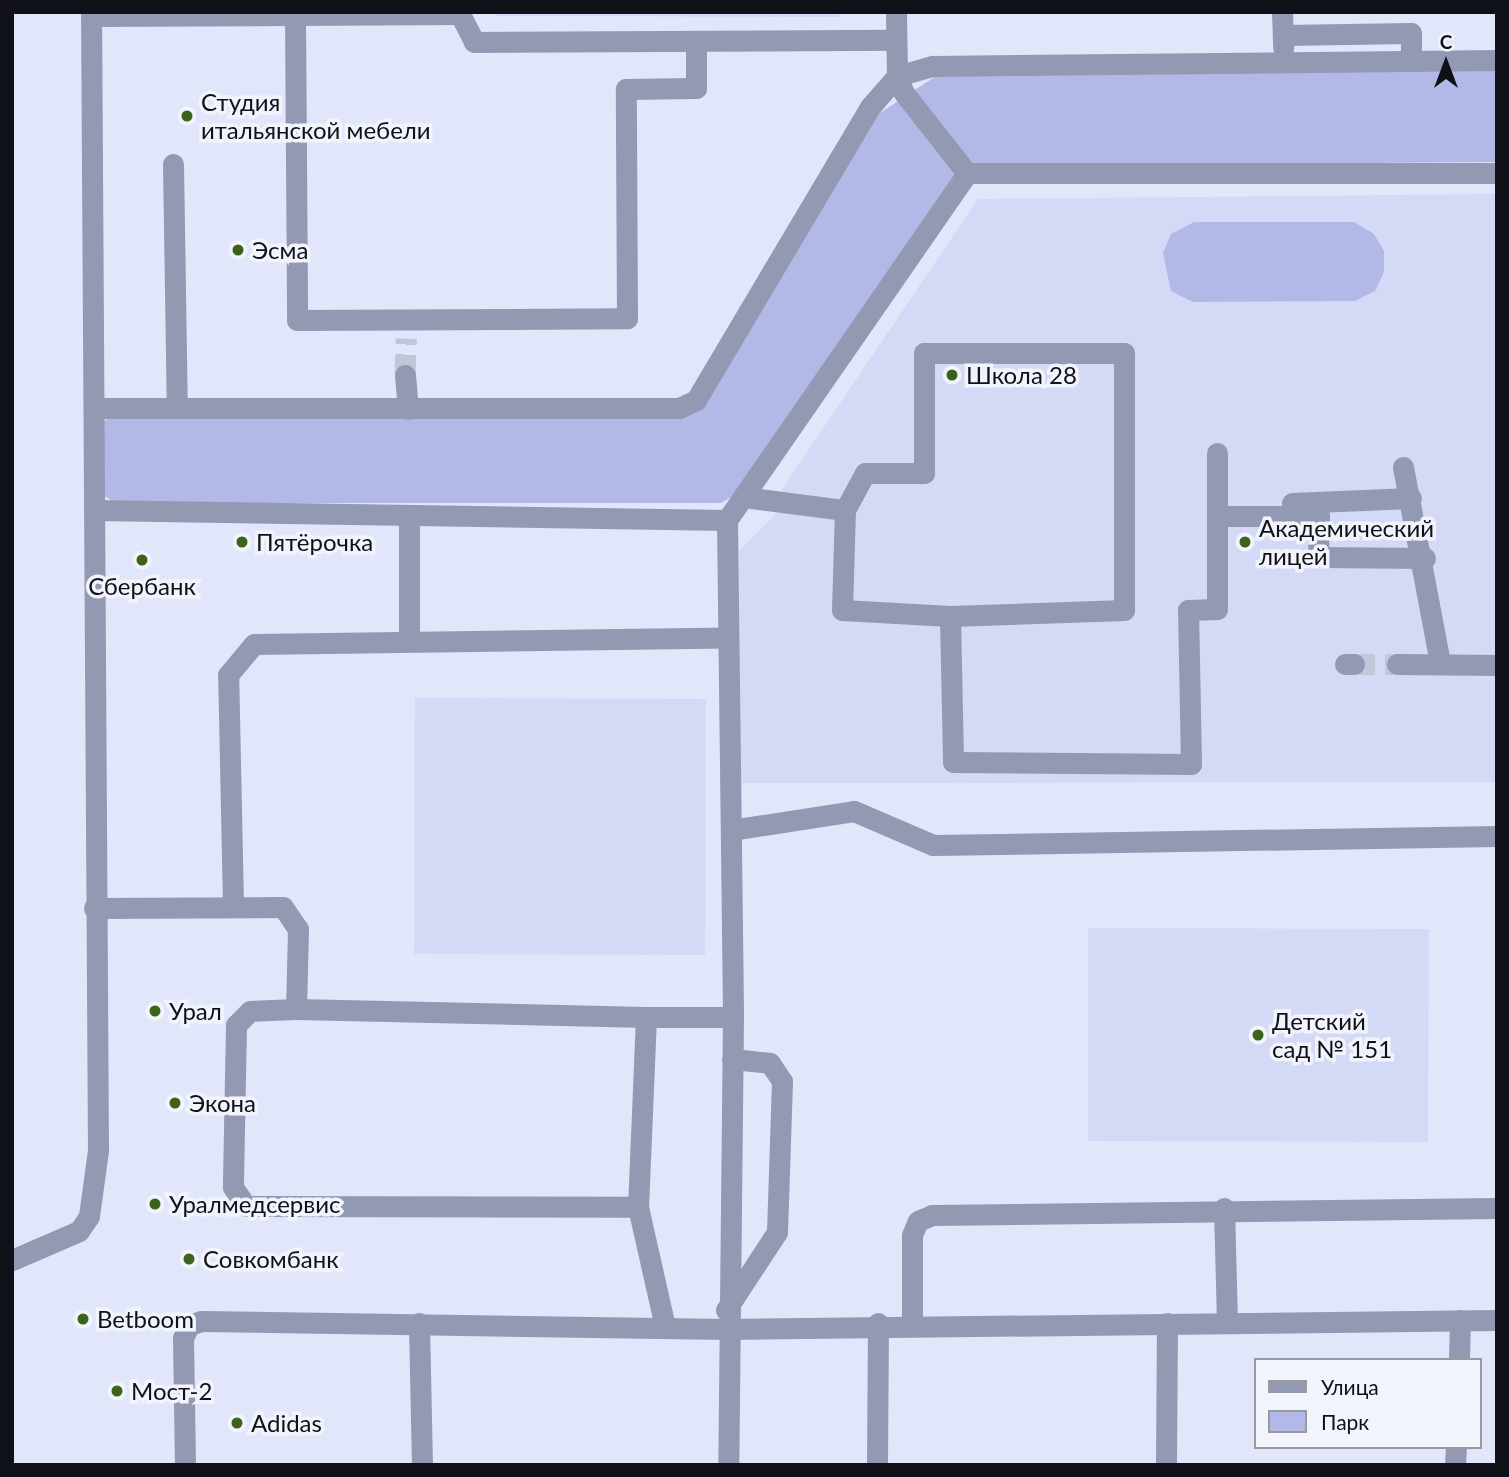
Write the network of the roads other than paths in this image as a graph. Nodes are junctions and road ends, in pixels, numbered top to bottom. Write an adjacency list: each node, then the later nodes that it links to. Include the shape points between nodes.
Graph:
1 (896, 12): 7 (lane)
2 (1282, 12): 6 (lane)
3 (460, 13): 5 (lane); 8 (lane, via 474,42)
4 (92, 14): 5 (lane); 17 (lane)
5 (295, 15): 8 (lane, via 297,320 406,329 627,318 626,89 696,88)
6 (1283, 35): 9 (lane); 10 (lane, via 1411,33)
7 (896, 40): 8 (lane); 12 (lane)
8 (696, 41)
9 (1284, 60): 10 (lane); 12 (lane, via 933,65)
10 (1411, 60): 11 (lane)
11 (1497, 60)
12 (897, 76): 14 (lane); 19 (lane, via 870,107 696,400 679,408)
13 (173, 164): 18 (lane)
14 (967, 173): 15 (lane); 22 (lane)
15 (1497, 173)
16 (405, 375): 19 (lane)
17 (95, 408): 18 (lane); 24 (lane)
18 (177, 408): 19 (lane)
19 (408, 409)
20 (1217, 453): 28 (lane)
21 (1403, 467): 23 (lane)
22 (743, 497): 25 (lane); 29 (lane)
23 (1411, 498): 26 (lane, via 1292,503); 30 (lane)
24 (94, 510): 27 (lane); 40 (lane)
25 (845, 510): 31 (lane, via 842,610); 31 (lane, via 865,473 924,473 924,353 1124,353 1124,610)
26 (1292, 515): 28 (lane); 30 (lane, via 1319,516 1318,556)
27 (409, 516): 29 (lane); 33 (lane)
28 (1218, 516): 31 (lane, via 1217,609 1188,610 1191,764 953,762)
29 (727, 520): 32 (lane)
30 (1424, 558): 34 (lane)
31 (950, 616)
32 (728, 637): 33 (lane); 37 (lane)
33 (409, 639): 39 (lane, via 271,640 254,644 234,661 228,675)
34 (1440, 663): 35 (lane); 36 (lane)
35 (1397, 664)
36 (1497, 664)
37 (731, 830): 38 (lane, via 854,811 933,845); 43 (lane)
38 (1497, 836)
39 (233, 905): 40 (lane); 41 (lane, via 283,907 296,920)
40 (94, 908): 48 (lane, via 98,1150 89,1216 63,1242)
41 (296, 1009): 42 (lane); 45 (lane, via 250,1011 236,1025 233,1187 246,1206)
42 (646, 1017): 43 (lane); 45 (lane)
43 (733, 1017): 44 (lane)
44 (732, 1059): 49 (lane); 49 (lane, via 770,1063 782,1081 776,1232)
45 (638, 1208): 57 (lane)
46 (1224, 1208): 47 (lane); 50 (lane); 56 (lane, via 925,1216 912,1235)
47 (1497, 1208)
48 (12, 1260)
49 (726, 1319): 54 (lane); 57 (lane); 61 (lane)
50 (1227, 1320): 51 (lane); 55 (lane)
51 (1460, 1320): 52 (lane); 58 (lane)
52 (1497, 1320)
53 (419, 1323): 57 (lane); 59 (lane, via 189,1325 183,1338); 60 (lane)
54 (878, 1323): 56 (lane); 62 (lane)
55 (1167, 1323): 56 (lane); 63 (lane)
56 (912, 1325)
57 (665, 1327)
58 (1459, 1358)
59 (185, 1465)
60 (422, 1465)
61 (728, 1465)
62 (877, 1465)
63 (1166, 1465)

